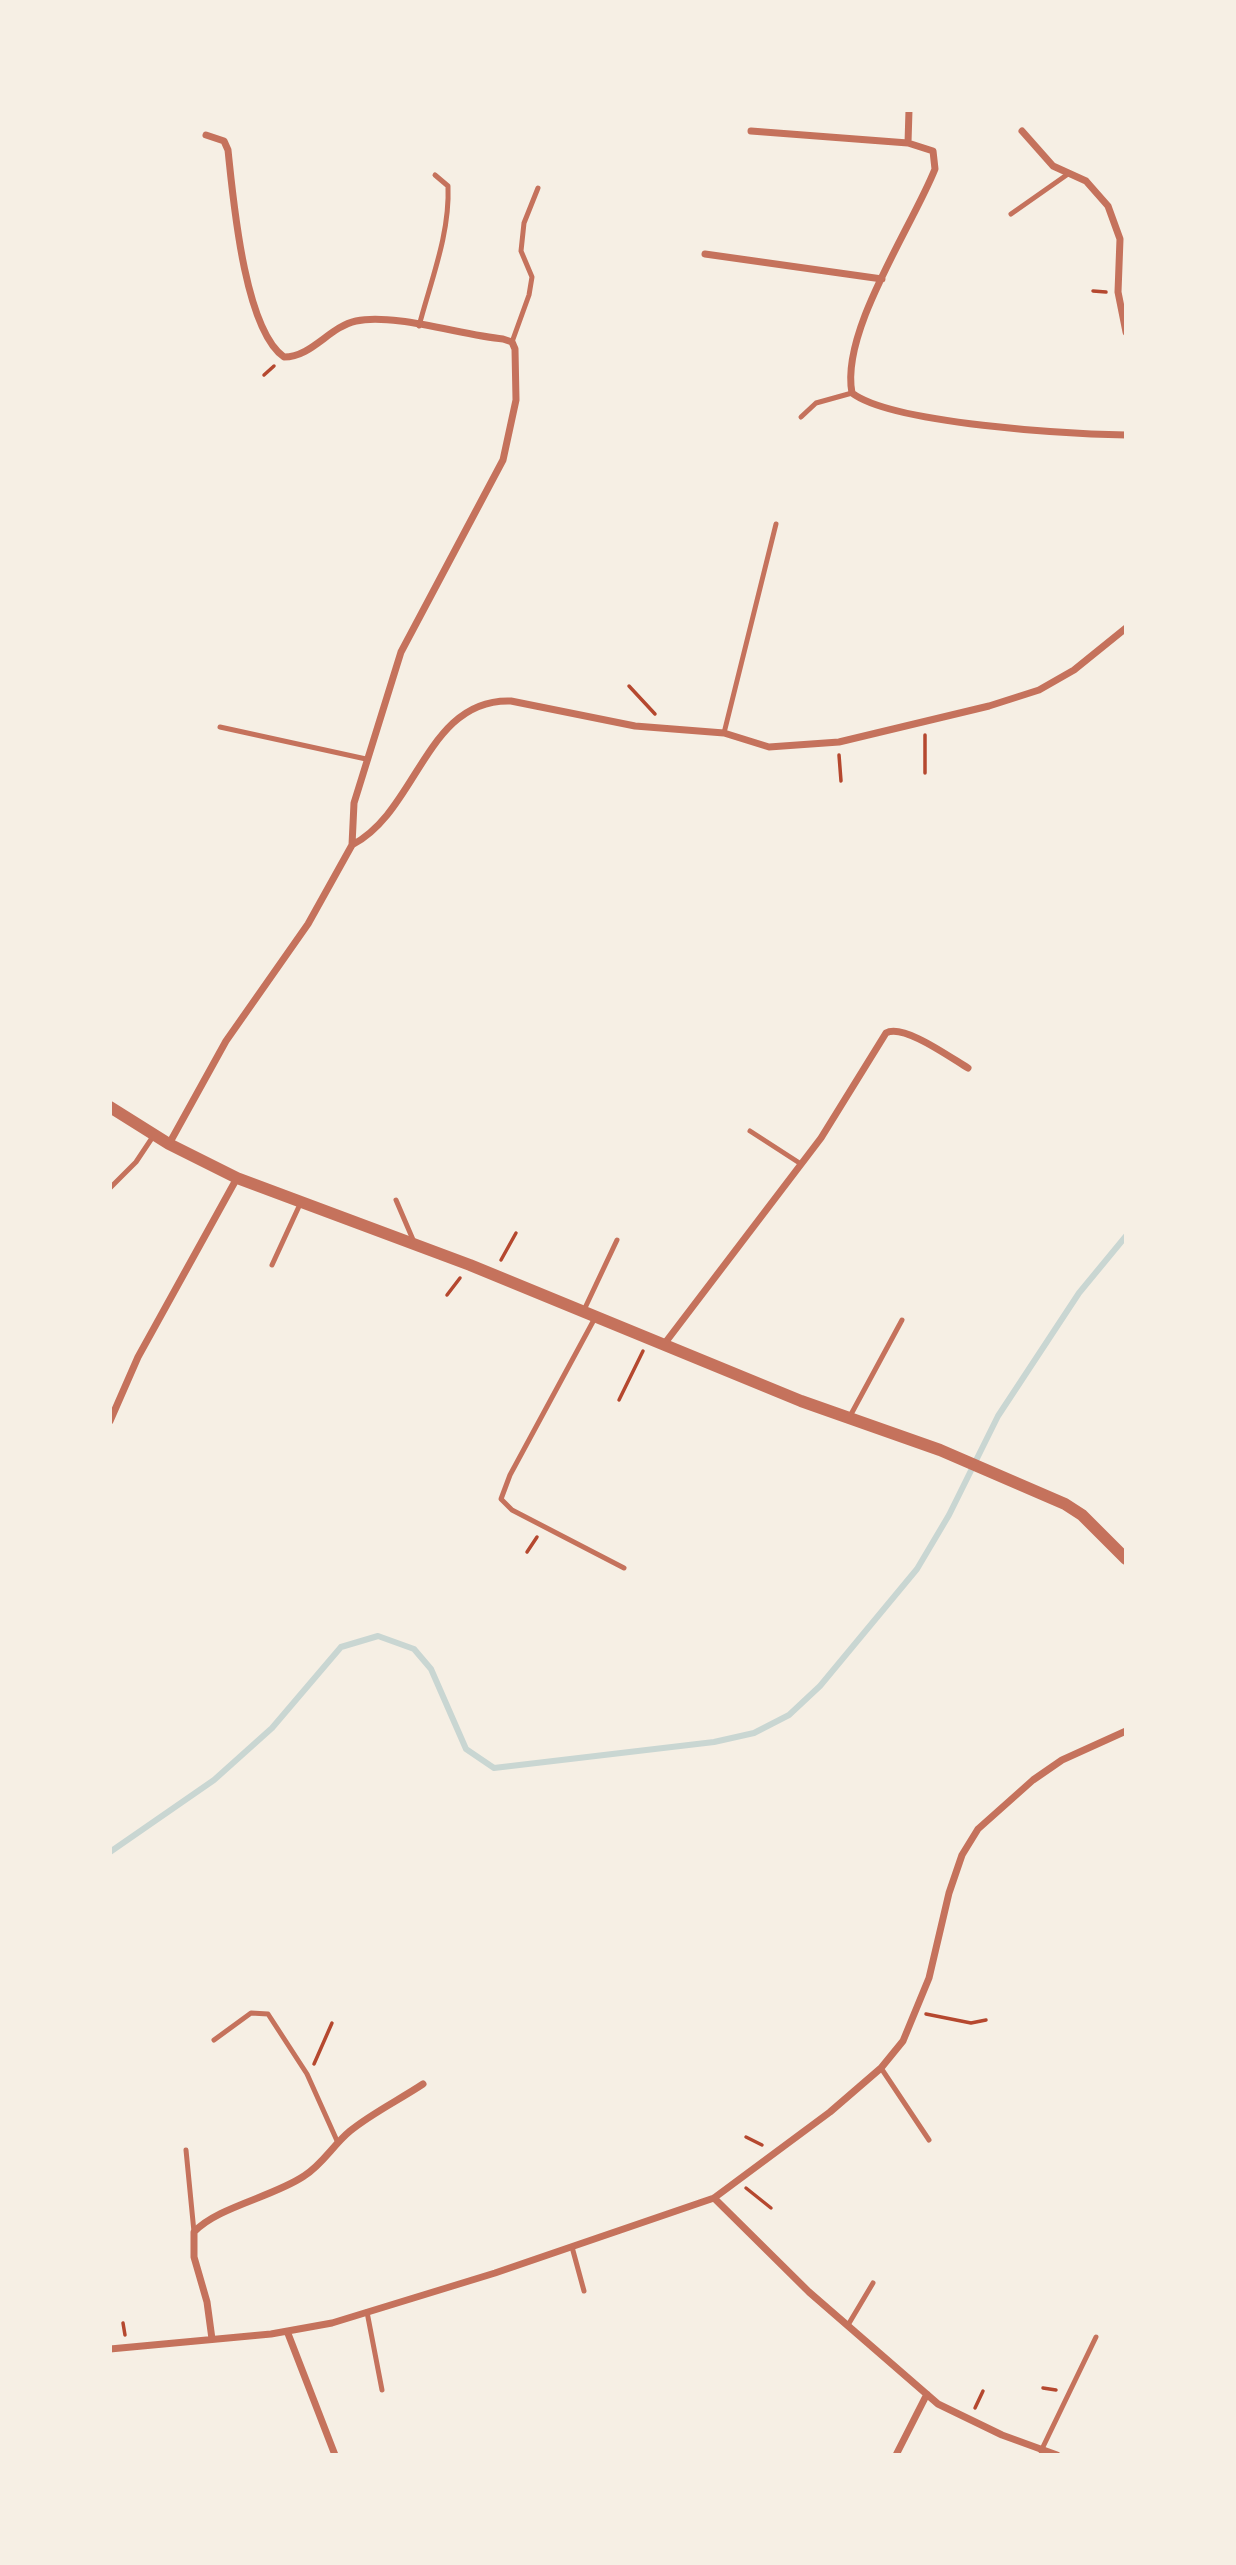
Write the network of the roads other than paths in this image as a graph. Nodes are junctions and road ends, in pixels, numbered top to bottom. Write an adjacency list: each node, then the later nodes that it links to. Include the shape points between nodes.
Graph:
1 (909, 110): 5 (street)
2 (751, 131): 5 (street)
3 (1022, 131): 6 (street, via 1053,166)
4 (206, 135): 12 (street, via 224,141 228,150 245,273 279,354 292,358 353,322 376,318)
5 (908, 143): 11 (street, via 933,151 935,169)
6 (1068, 174): 9 (lane); 13 (street, via 1099,192 1116,223 1122,258 1118,292)
7 (435, 175): 12 (lane, via 448,186 449,198 438,263)
8 (538, 188): 14 (lane, via 522,237 521,251 532,277 529,295)
9 (1011, 214)
10 (705, 254): 11 (street)
11 (882, 279): 15 (street, via 862,324 850,381)
12 (419, 326): 14 (street)
13 (1126, 332)
14 (512, 342): 22 (street, via 516,400 503,460 401,652)
15 (852, 393): 16 (lane, via 816,403); 17 (street, via 864,402 903,414)
16 (801, 417)
17 (1126, 435)
18 (776, 524): 21 (lane)
19 (1126, 628): 21 (street, via 1074,670 1039,690 924,723 838,742 769,747)
20 (219, 727): 22 (lane)
21 (724, 733): 23 (street, via 635,726 511,701 477,705 454,721 397,803 365,838)
22 (366, 759): 23 (street, via 354,803)
23 (352, 845): 28 (street, via 308,924 226,1041)
24 (968, 1068): 29 (street, via 913,1036 891,1030)
25 (110, 1107): 27 (street)
26 (750, 1131): 29 (lane)
27 (154, 1135): 28 (street); 31 (lane)
28 (169, 1144): 30 (street)
29 (801, 1164): 39 (street)
30 (237, 1178): 33 (street); 41 (street, via 138,1357)
31 (110, 1188)
32 (396, 1200): 35 (lane)
33 (301, 1202): 35 (street); 36 (lane)
34 (617, 1240): 37 (lane)
35 (415, 1245): 37 (street)
36 (272, 1265)
37 (590, 1313): 39 (street); 43 (lane, via 501,1496 506,1506)
38 (902, 1320): 40 (lane)
39 (665, 1343): 40 (street)
40 (849, 1418): 42 (street, via 940,1450 1082,1515)
41 (110, 1421)
42 (1126, 1559)
43 (624, 1568)
44 (1126, 1731): 46 (street, via 1062,1760 978,1829 962,1855 949,1893 917,2012 903,2041)
45 (214, 2040): 49 (lane, via 251,2013 262,2011 274,2019 307,2074)
46 (881, 2068): 48 (lane); 51 (street)
47 (423, 2084): 49 (street)
48 (929, 2140)
49 (338, 2143): 52 (street, via 303,2177 204,2221)
50 (186, 2150): 52 (lane)
51 (714, 2198): 53 (street); 57 (street)
52 (194, 2232): 60 (street, via 194,2257)
53 (572, 2247): 55 (lane); 56 (street)
54 (873, 2283): 57 (lane)
55 (584, 2291)
56 (367, 2312): 58 (street); 62 (lane)
57 (848, 2325): 63 (street)
58 (287, 2331): 60 (street); 65 (street)
59 (1096, 2337): 64 (lane)
60 (212, 2339): 61 (street)
61 (110, 2349)
62 (382, 2390)
63 (927, 2394): 64 (street, via 938,2404); 66 (street)
64 (1041, 2451): 67 (street)
65 (335, 2455)
66 (896, 2455)
67 (1057, 2455)

